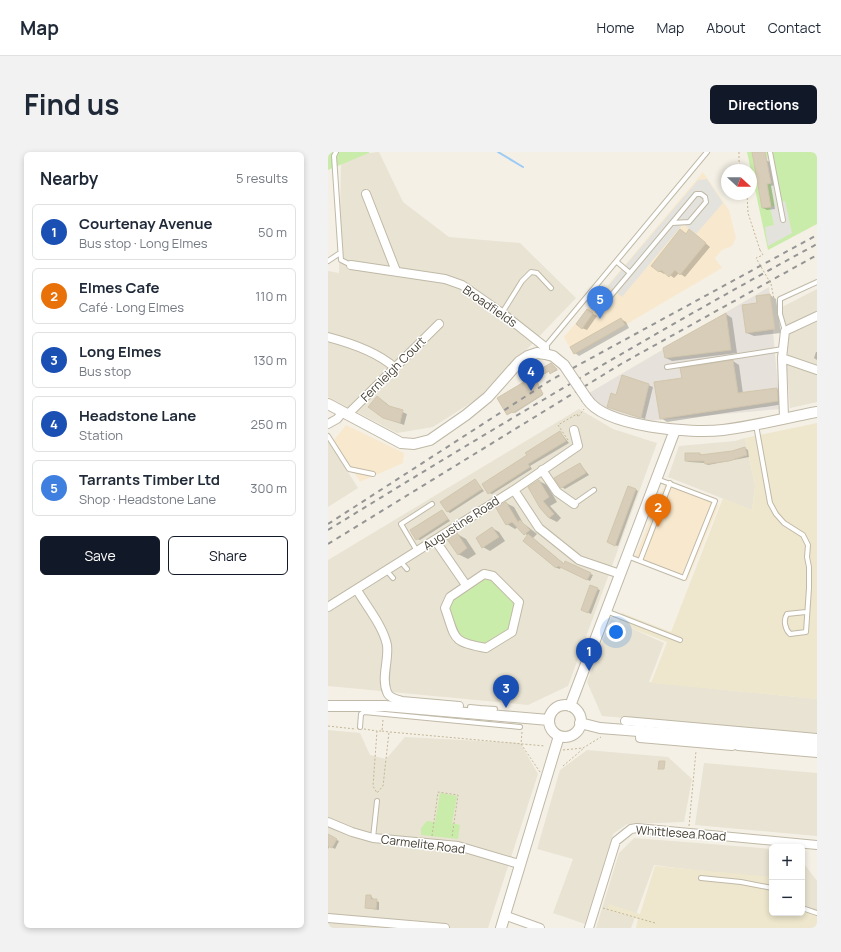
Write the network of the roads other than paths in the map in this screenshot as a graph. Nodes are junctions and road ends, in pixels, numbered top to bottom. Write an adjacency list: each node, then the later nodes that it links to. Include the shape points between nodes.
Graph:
1 (336, 152): 7 (lane, via 334,156)
2 (707, 152): 9 (lane)
3 (770, 152): 5 (lane)
4 (366, 194): 11 (street)
5 (783, 220)
6 (672, 223): 6 (lane, via 696,194 705,197 706,202 689,222); 12 (lane)
7 (340, 253): 8 (lane); 10 (lane, via 340,260)
8 (328, 261)
9 (617, 262): 12 (lane); 22 (lane)
10 (352, 265): 11 (street, Broadfields)
11 (396, 271): 16 (street, Broadfields, via 444,279 462,285)
12 (630, 273): 15 (lane)
13 (817, 282): 19 (lane, via 780,299 780,314)
14 (552, 288): 16 (lane, via 537,273 531,272 522,281)
15 (598, 311)
16 (502, 313): 22 (street, Broadfields)
17 (817, 316): 19 (street)
18 (439, 324): 25 (street, Fernleigh Court)
19 (785, 331): 21 (street)
20 (328, 337): 25 (street, via 380,356)
21 (783, 349): 23 (street); 24 (lane)
22 (545, 350): 29 (street, via 519,362 480,405 430,440 414,444 401,443); 34 (street, bridge, via 564,365 586,403 605,415)
23 (782, 358): 26 (street); 30 (street)
24 (667, 367)
25 (394, 368): 29 (street, Fernleigh Court)
26 (817, 370)
27 (328, 404): 29 (street)
28 (817, 412): 30 (street)
29 (345, 413): 31 (street, Fernleigh Court)
30 (784, 418): 32 (street)
31 (328, 424)
32 (756, 425): 34 (street, via 722,431); 57 (lane, via 770,504 784,523 803,535 808,545 809,588)
33 (574, 430): 36 (street, Augustine Road, via 578,446)
34 (675, 430): 38 (street)
35 (328, 436): 37 (lane, via 349,469)
36 (542, 470): 40 (street, Augustine Road); 43 (street, via 557,492)
37 (373, 474)
38 (657, 479): 39 (lane); 46 (street)
39 (670, 483): 47 (lane); 47 (lane, via 715,501 684,578)
40 (514, 490): 44 (street, Augustine Road); 51 (street, via 539,528 579,560)
41 (594, 490): 43 (lane)
42 (432, 504): 45 (lane, via 401,524)
43 (574, 504)
44 (435, 540): 45 (street, Augustine Road); 53 (street)
45 (417, 551): 48 (street, Augustine Road)
46 (627, 556): 47 (lane); 51 (street)
47 (640, 561)
48 (401, 562): 49 (lane); 50 (street, Augustine Road)
49 (407, 570)
50 (387, 571): 52 (lane); 54 (street, Augustine Road)
51 (620, 574): 56 (street)
52 (393, 578)
53 (466, 585): 53 (street, via 484,574 489,574 519,602 512,632 490,647 465,644 455,635 445,608 450,597)
54 (357, 590): 55 (street, Augustine Road); 61 (street, via 382,632 386,644 385,686 388,694)
55 (328, 607)
56 (606, 611): 58 (lane); 60 (street)
57 (806, 612): 57 (lane, via 787,614 784,618 786,630 790,634 806,632)
58 (680, 640)
59 (328, 706): 61 (street)
60 (570, 706): 65 (street, via 564,705 555,709); 67 (street, via 578,713)
61 (402, 707): 63 (street, via 454,707); 64 (lane); 69 (lane, via 384,714 362,712)
62 (470, 707): 63 (lane)
63 (480, 711): 64 (street)
64 (495, 716): 65 (street); 70 (lane)
65 (549, 720): 71 (street, via 551,730)
66 (625, 721): 68 (street)
67 (580, 723): 68 (street, via 600,728); 71 (street, via 572,735)
68 (640, 726): 73 (street); 74 (street); 74 (street, via 640,738 697,743)
69 (360, 728)
70 (521, 729)
71 (559, 736): 82 (street)
72 (817, 738): 73 (street)
73 (736, 740): 74 (street); 75 (street)
74 (721, 741)
75 (748, 743): 76 (street); 77 (street)
76 (817, 745)
77 (817, 753)
78 (377, 801): 80 (lane)
79 (328, 822): 80 (street, Carmelite Road)
80 (373, 838): 82 (street, Carmelite Road, via 451,845)
81 (817, 845): 92 (street, Whittlesea Road, via 631,829 616,841)
82 (519, 864): 87 (street)
83 (701, 878): 84 (lane)
84 (769, 887)
85 (805, 909): 86 (lane)
86 (817, 912)
87 (504, 915): 90 (street); 91 (street)
88 (328, 918): 89 (street)
89 (445, 928)
90 (501, 928)
91 (540, 928)
92 (589, 928)

